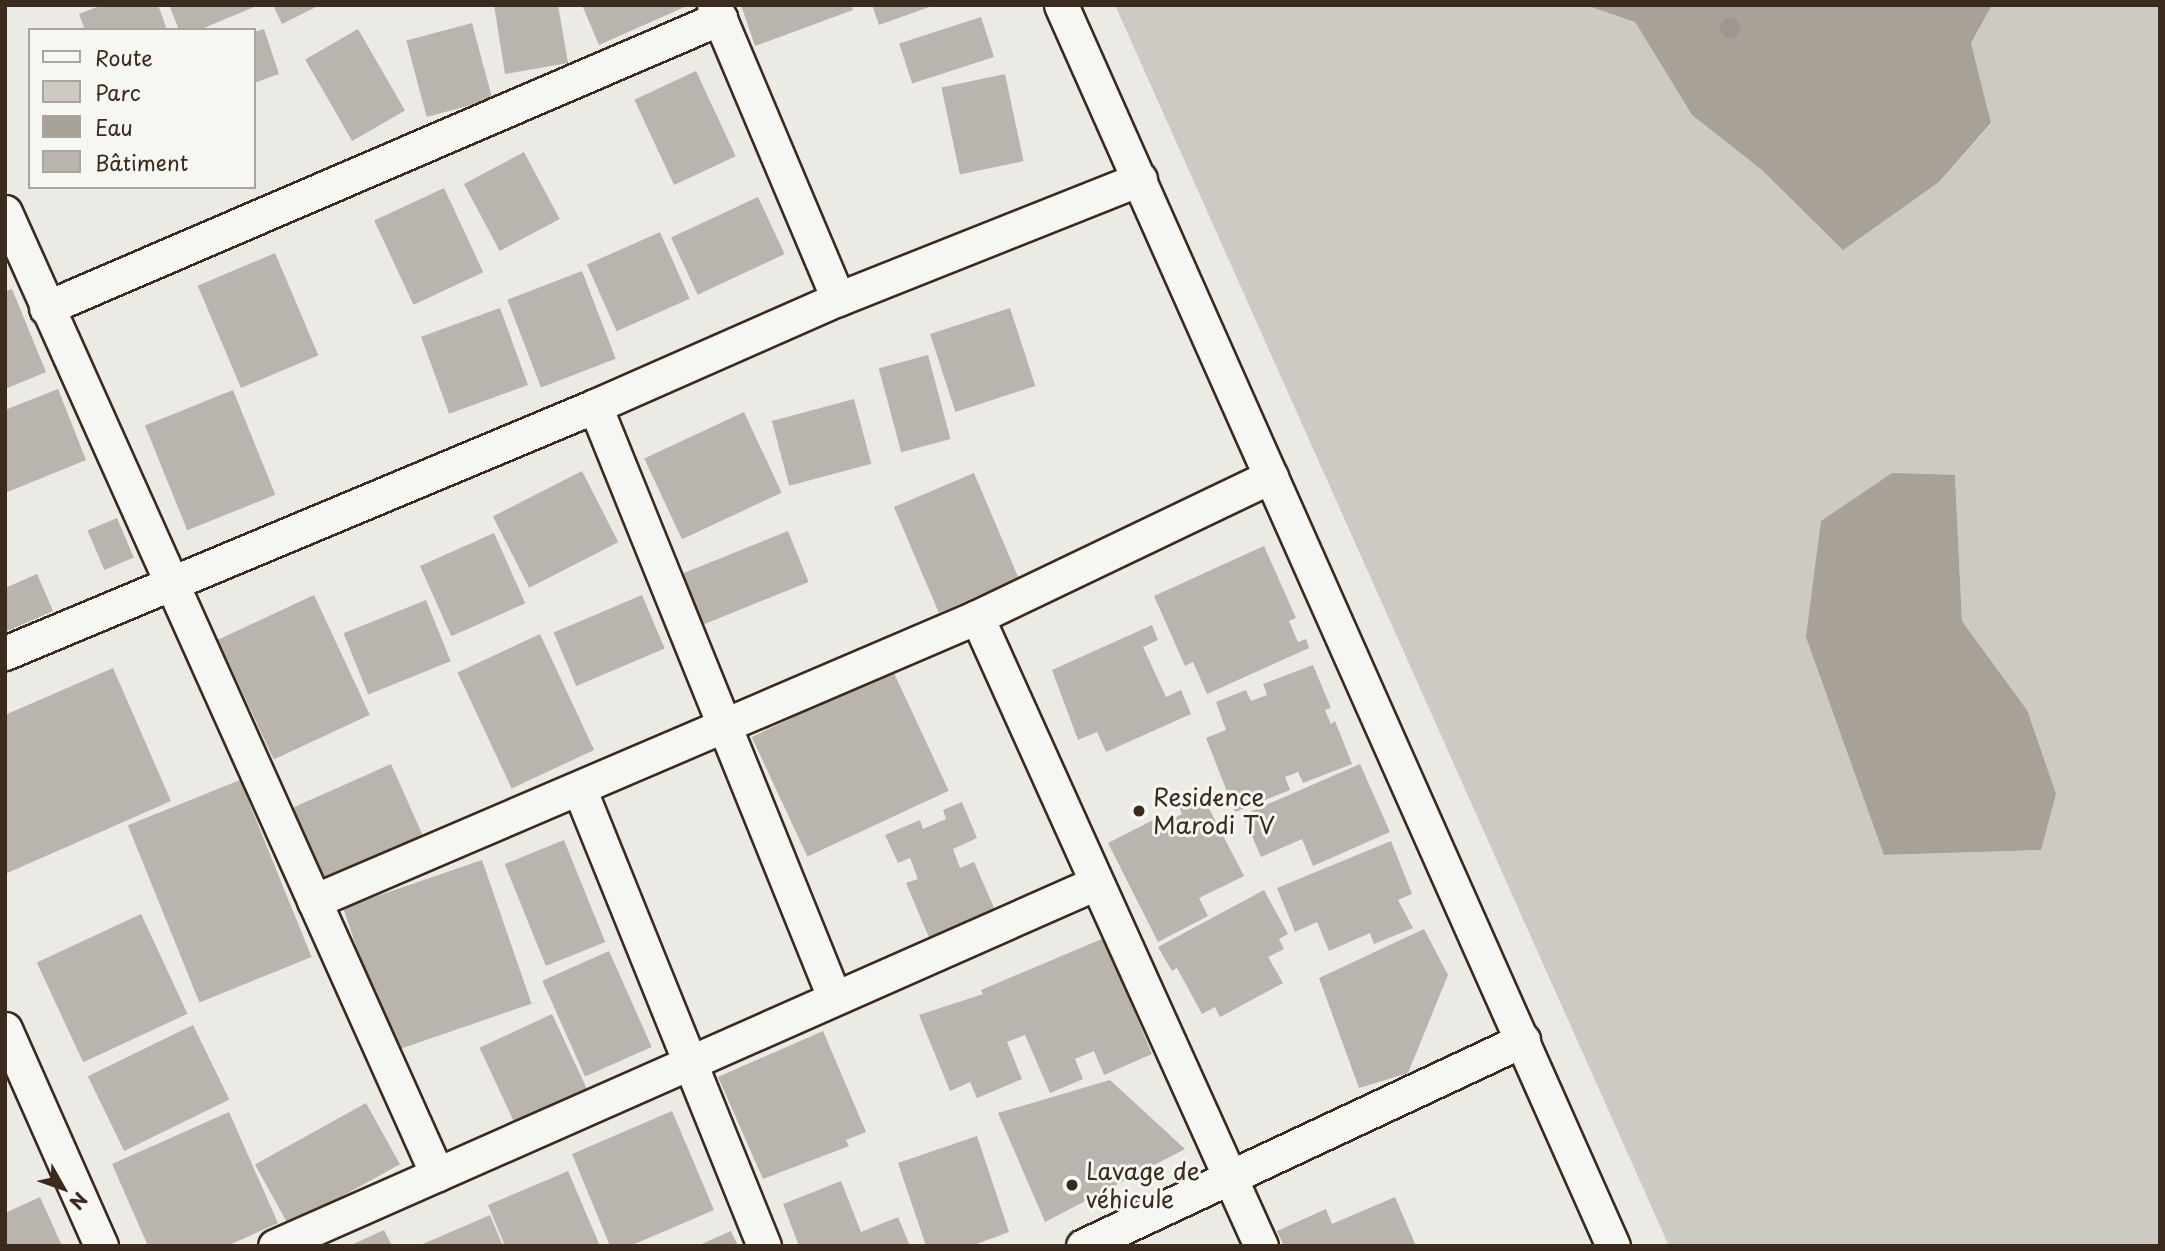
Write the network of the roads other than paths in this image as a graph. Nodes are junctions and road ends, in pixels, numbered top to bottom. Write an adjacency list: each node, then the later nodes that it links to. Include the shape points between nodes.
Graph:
1 (1061, 5): 3 (street)
2 (717, 12): 5 (street); 6 (street)
3 (1140, 179): 5 (street); 8 (street)
4 (5, 212): 6 (street)
5 (838, 299): 7 (street)
6 (46, 308): 9 (street)
7 (596, 406): 9 (street); 12 (street)
8 (1271, 476): 10 (street); 18 (street)
9 (169, 582): 11 (street); 15 (street)
10 (977, 617): 12 (street); 14 (street)
11 (5, 653)
12 (721, 727): 13 (street); 16 (street)
13 (579, 789): 15 (street); 19 (street)
14 (1096, 883): 16 (street); 21 (street)
15 (314, 901): 20 (street)
16 (834, 998): 19 (street)
17 (5, 1030): 22 (street)
18 (1523, 1040): 21 (street); 27 (street)
19 (689, 1062): 20 (street); 24 (street)
20 (436, 1174): 23 (street)
21 (1231, 1179): 25 (street); 26 (street)
22 (101, 1246)
23 (275, 1246)
24 (764, 1246)
25 (1083, 1246)
26 (1261, 1246)
27 (1613, 1246)

